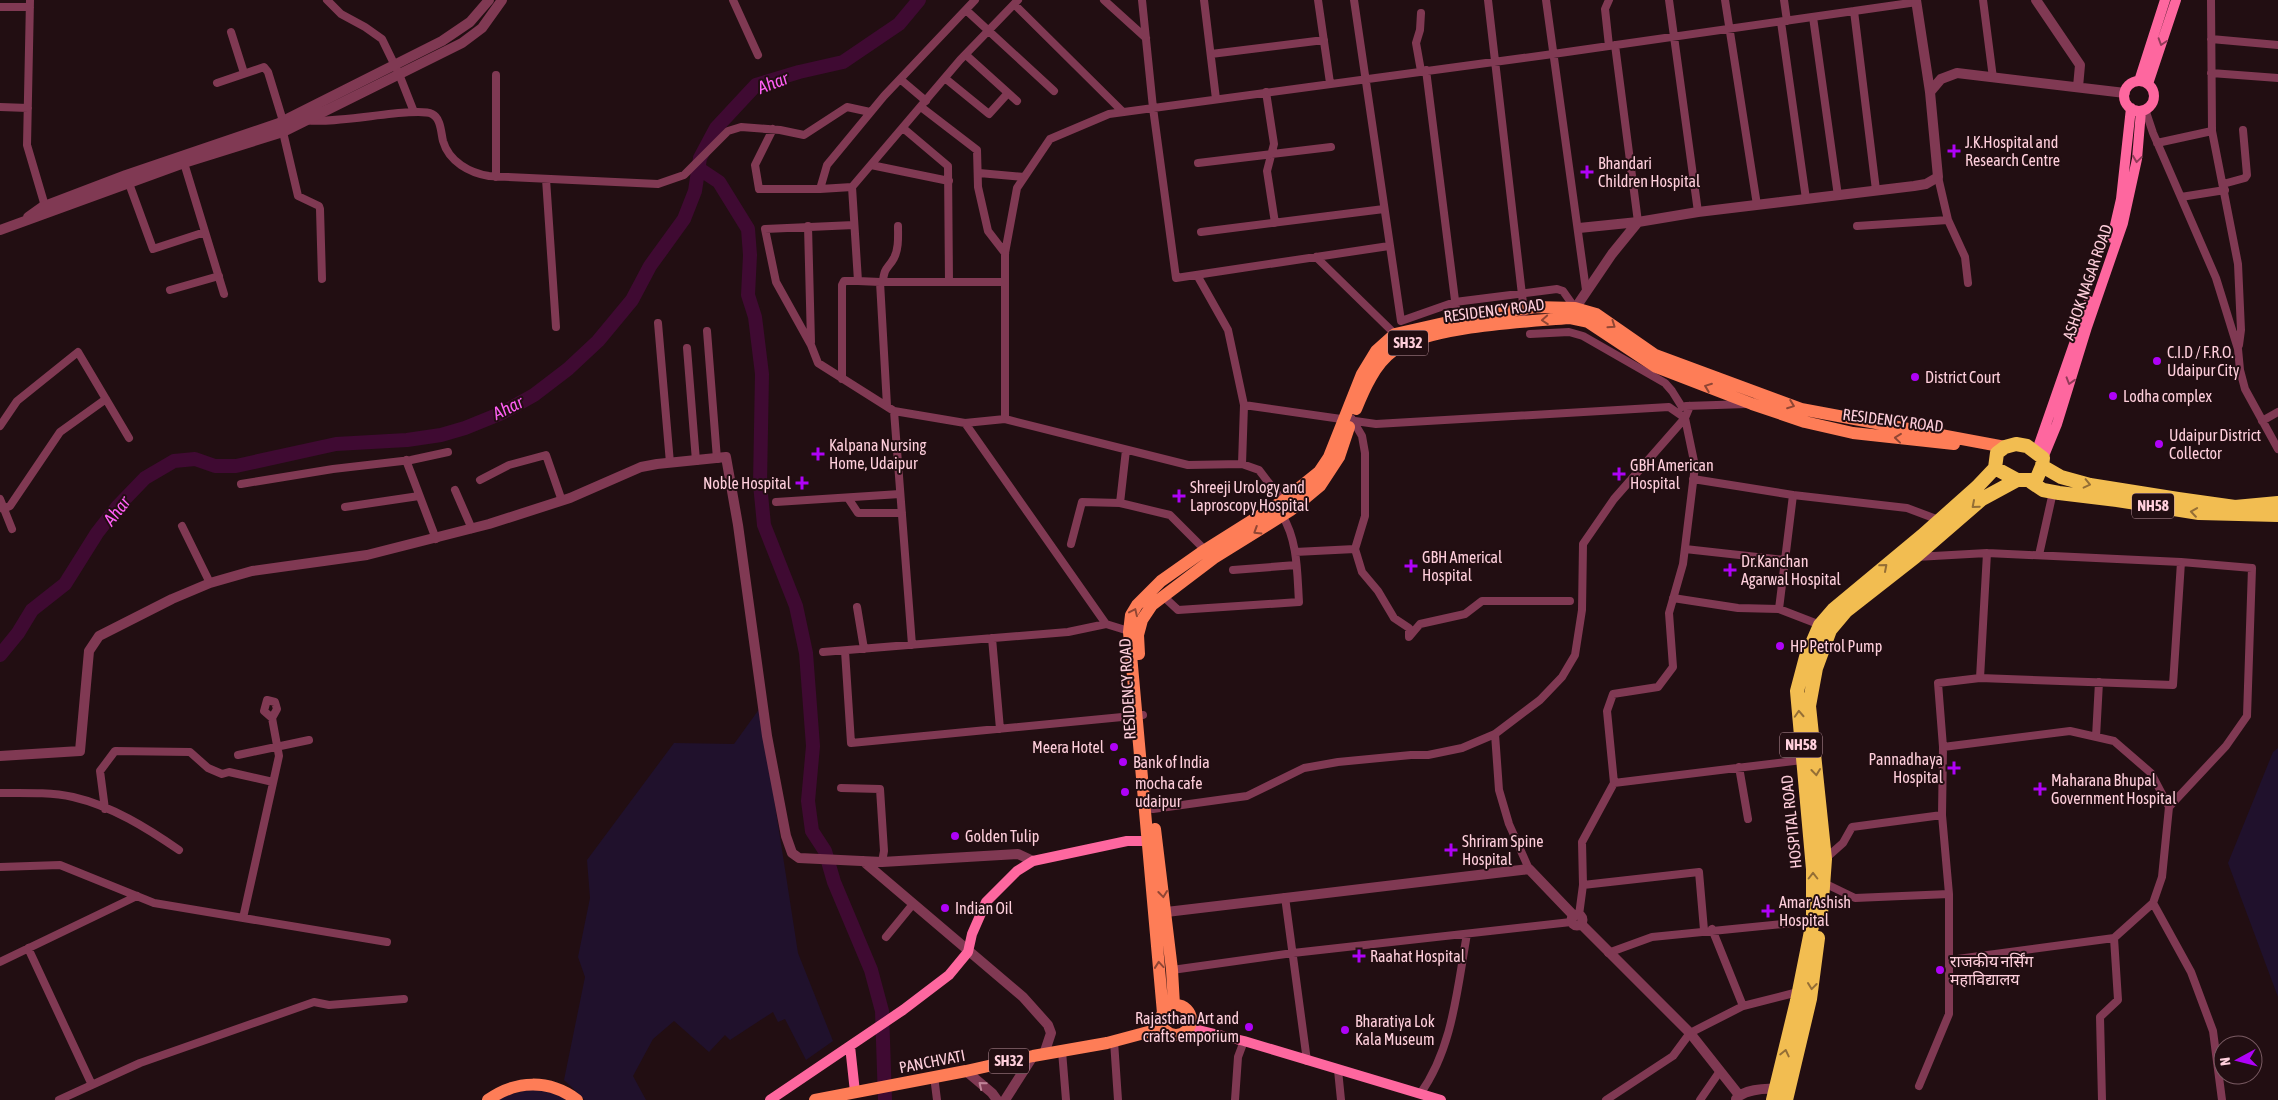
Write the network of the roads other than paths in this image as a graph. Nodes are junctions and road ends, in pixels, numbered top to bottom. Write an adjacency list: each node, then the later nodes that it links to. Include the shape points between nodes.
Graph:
1 (326, 0): 45 (street, via 341,14 382,39)
2 (489, 0): 45 (street, via 470,22)
3 (502, 0): 45 (street, via 482,28 462,43)
4 (733, 0): 40 (street)
5 (975, 0): 26 (street)
6 (1104, 0): 35 (street)
7 (1142, 0): 35 (street)
8 (1204, 0): 41 (street)
9 (1318, 0): 37 (street)
10 (1354, 0): 50 (street)
11 (1488, 0): 44 (street)
12 (1546, 0): 42 (street)
13 (1609, 0): 39 (street, via 1605,9)
14 (1669, 0): 34 (street)
15 (1725, 0): 31 (street)
16 (1784, 0): 30 (street)
17 (1983, 0): 51 (street)
18 (2036, 0): 58 (street, via 2080,64)
19 (2164, 0): 57 (main road)
20 (2176, 0): 57 (main road, one-way to 57)
21 (2211, 0): 36 (street)
22 (1916, 1): 27 (street); 61 (street)
23 (1016, 2): 33 (street); 73 (street)
24 (30, 3): 25 (street); 68 (street)
25 (0, 7)
26 (966, 10): 33 (street); 53 (street)
27 (1854, 11): 29 (street); 97 (street)
28 (1421, 13): 46 (street, via 1416,43)
29 (1813, 17): 30 (street); 98 (street)
30 (1784, 21): 31 (street); 100 (street)
31 (1730, 29): 34 (street); 101 (street)
32 (230, 32): 47 (street)
33 (988, 32): 43 (street); 59 (street)
34 (1674, 37): 39 (street); 104 (street)
35 (1146, 38): 69 (street)
36 (2211, 39): 38 (street); 48 (street)
37 (1324, 40): 41 (street); 56 (street)
38 (2278, 44)
39 (1612, 46): 42 (street); 107 (street)
40 (758, 54)
41 (1211, 54): 64 (street)
42 (1553, 54): 44 (street); 113 (street)
43 (966, 55): 54 (street); 62 (street)
44 (1495, 62): 46 (street); 131 (street)
45 (397, 70): 71 (street); 74 (street); 75 (street)
46 (1424, 71): 50 (street); 132 (street)
47 (244, 73): 55 (street); 75 (street, via 266,69)
48 (2212, 73): 52 (street); 79 (street)
49 (496, 75): 88 (street)
50 (1365, 78): 56 (street); 103 (street)
51 (1993, 78): 58 (street); 61 (street, via 1957,73 1941,79)
52 (2278, 78)
53 (900, 79): 66 (street); 72 (street)
54 (946, 79): 62 (street, via 989,114); 66 (street)
55 (217, 83)
56 (1330, 83): 60 (street)
57 (2144, 83): 63 (main road, via 2128,86); 70 (main road, via 2152,88 2154,98)
58 (2078, 87): 63 (street)
59 (1054, 92)
60 (1266, 92): 64 (street); 83 (street, via 1274,144)
61 (1930, 92): 90 (street)
62 (1008, 93): 65 (street)
63 (2125, 93): 70 (main road, via 2127,104)
64 (1216, 99): 69 (street)
65 (1017, 101)
66 (923, 104): 76 (street); 87 (street, via 976,150)
67 (0, 107): 68 (street)
68 (28, 108): 102 (street, via 27,145)
69 (1153, 108): 73 (street); 120 (street, via 1176,278)
70 (2139, 109): 81 (street); 166 (main road, via 2113,234)
71 (414, 112): 74 (street, via 326,122); 88 (street, via 431,113 437,118 444,144 462,166 474,174)
72 (870, 112): 77 (street, via 846,107 804,135); 96 (street, via 827,165)
73 (1123, 112): 89 (street, via 1109,114 1050,139)
74 (304, 120): 80 (street)
75 (283, 121): 92 (street)
76 (903, 128): 86 (street); 93 (street, via 948,166)
77 (773, 129): 91 (street, via 741,127 728,131 684,175 658,184); 96 (street, via 755,165 759,189)
78 (2243, 130): 95 (street, via 2247,175)
79 (2212, 131): 81 (street); 95 (street)
80 (283, 132): 84 (street); 122 (street, via 298,196 320,209)
81 (2157, 143): 99 (street)
82 (1331, 147): 83 (street)
83 (1272, 156): 85 (street); 108 (street, via 1267,171)
84 (184, 163): 92 (street); 115 (street)
85 (1198, 163)
86 (871, 165): 93 (street); 94 (street)
87 (979, 173): 89 (street); 118 (street, via 978,188 988,231)
88 (496, 177): 91 (street)
89 (1024, 177): 118 (street, via 1017,188)
90 (1938, 177): 97 (street, via 1926,184); 106 (street)
91 (546, 179): 137 (street)
92 (128, 180): 102 (street); 105 (street, via 46,215); 115 (street, via 153,249)
93 (949, 181): 125 (street)
94 (852, 186): 96 (street); 109 (street)
95 (2224, 187): 99 (street); 144 (street, via 2240,282)
96 (820, 189)
97 (1876, 190): 98 (street)
98 (1838, 196): 100 (street)
99 (2181, 197): 144 (street, via 2216,278)
100 (1806, 199): 101 (street)
101 (1757, 205): 104 (street)
102 (45, 206): 105 (street)
103 (1384, 209): 108 (street); 117 (street)
104 (1698, 212): 107 (street)
105 (22, 220): 114 (street)
106 (1948, 220): 112 (street); 127 (street, via 1965,257)
107 (1638, 222): 113 (street); 129 (street)
108 (1275, 223): 116 (street)
109 (854, 225): 110 (street); 123 (street)
110 (808, 226): 141 (street); 141 (street, via 765,229 776,282)
111 (898, 226): 124 (street, via 898,246 893,260 883,271)
112 (1857, 226)
113 (1579, 228): 129 (street)
114 (0, 230)
115 (206, 232): 121 (street)
116 (1201, 232)
117 (1389, 246): 119 (street); 132 (street, via 1400,321)
118 (1005, 253): 126 (street)
119 (1316, 257): 120 (street); 139 (street)
120 (1197, 275): 149 (street, via 1228,330)
121 (219, 276): 128 (street); 130 (street)
122 (322, 279)
123 (858, 280): 124 (street); 145 (street, via 844,281 842,285)
124 (881, 282): 125 (street); 152 (street)
125 (949, 282): 126 (street)
126 (1006, 282): 155 (street)
127 (1968, 283)
128 (170, 290)
129 (1586, 290): 133 (street)
130 (224, 294)
131 (1522, 294): 132 (street); 133 (street, via 1563,291); 134 (street)
132 (1455, 302): 136 (street)
133 (1572, 313): 134 (main road, RESIDENCY ROAD / SH32); 146 (main road, one-way to 146, via 1596,314 1655,355); 148 (main road, RESIDENCY ROAD / SH32, one-way to 133, via 1656,367)
134 (1525, 315): 136 (main road, RESIDENCY ROAD / SH32)
135 (658, 323): 169 (street)
136 (1458, 325): 139 (main road); 142 (main road, RESIDENCY ROAD / SH32)
137 (556, 327)
138 (707, 331): 165 (street)
139 (1395, 334): 142 (street); 156 (main road, via 1376,351 1362,374)
140 (1530, 334): 150 (street, via 1569,332 1584,336 1665,383)
141 (811, 344): 145 (street, via 818,363)
142 (1406, 344): 156 (main road, RESIDENCY ROAD / SH32, via 1392,351 1376,368)
143 (687, 348): 168 (street)
144 (2238, 349): 157 (street, via 2245,389)
145 (842, 379): 152 (street)
146 (1760, 394): 148 (street); 163 (main road, one-way to 163, via 1801,409)
147 (106, 399): 159 (street, via 78,352 17,401); 160 (street); 189 (street, via 60,432 10,506)
148 (1752, 404): 150 (street); 163 (main road, RESIDENCY ROAD / SH32, one-way to 148, via 1853,433 1805,422)
149 (1244, 405): 156 (street); 170 (street)
150 (1686, 406): 151 (street); 154 (street)
151 (1669, 407): 154 (street); 156 (street, via 1376,424)
152 (890, 409): 158 (street); 179 (street)
153 (2278, 412): 157 (street)
154 (1685, 418): 172 (street, via 1695,466); 229 (street, via 1614,499 1582,544 1582,610 1575,656 1540,700)
155 (1005, 419): 158 (street); 162 (street)
156 (1348, 419): 190 (main road, RESIDENCY ROAD / SH32, via 1339,457 1320,486); 199 (street, via 1362,436 1365,453 1365,516)
157 (2262, 421): 161 (street)
158 (965, 423): 216 (street)
159 (0, 426)
160 (129, 438)
161 (2278, 449)
162 (1126, 450): 170 (street, via 1188,465); 186 (street)
163 (2001, 450): 166 (highway, NH58, via 2016,444 2027,446); 171 (highway)
164 (448, 452): 167 (street)
165 (717, 458): 168 (street); 250 (street, via 726,458 767,736 792,853 798,858)
166 (2040, 459): 175 (highway, via 2036,480); 187 (highway, NH58, one-way to 187, via 2061,477 2090,485 2235,506)
167 (406, 460): 176 (street); 181 (street)
168 (696, 461): 169 (street)
169 (670, 463): 184 (street, via 641,467)
170 (1242, 464): 190 (street, via 1259,470)
171 (1995, 468): 174 (highway, NH58); 193 (highway, HOSPITAL ROAD / NH58)
172 (1693, 479): 180 (street); 200 (street)
173 (480, 480): 184 (street, via 509,465 546,455)
174 (2017, 480): 175 (highway, NH58); 205 (highway, NH58, one-way to 205, via 1982,499)
175 (2032, 482): 178 (highway, NH58)
176 (241, 484)
177 (455, 490): 195 (street)
178 (2053, 492): 192 (highway, NH58, one-way to 178, via 2199,513); 204 (street)
179 (900, 494): 182 (street); 191 (street)
180 (1793, 495): 193 (street, via 1907,508); 206 (street)
181 (419, 496): 188 (street); 197 (street)
182 (848, 498): 185 (street); 191 (street, via 858,513)
183 (0, 499): 189 (street)
184 (562, 501): 195 (street)
185 (776, 502)
186 (1120, 503): 198 (street, via 1082,502); 203 (street, via 1170,515)
187 (2278, 503)
188 (345, 507)
189 (3, 509): 196 (street)
190 (1285, 509): 201 (street); 203 (main road, RESIDENCY ROAD / SH32)
191 (902, 513): 220 (street)
192 (2278, 514)
193 (1940, 520): 217 (highway, HOSPITAL ROAD / NH58, one-way to 193, via 1833,610)
194 (182, 526): 210 (street)
195 (472, 529): 197 (street)
196 (12, 530)
197 (436, 539): 210 (street, via 367,556 252,571)
198 (1071, 544)
199 (1355, 549): 201 (street); 213 (street, via 1362,572 1394,618 1409,628 1409,637 1420,624 1465,614 1482,600)
200 (1685, 549): 206 (street); 212 (street)
201 (1295, 552): 208 (street)
202 (1987, 553): 204 (street); 205 (street); 224 (street)
203 (1210, 554): 211 (main road, RESIDENCY ROAD / SH32); 218 (main road, one-way to 203, via 1131,615 1137,605 1161,581)
204 (2039, 555): 207 (street)
205 (1915, 557): 217 (highway, NH58)
206 (1785, 560): 215 (street)
207 (2181, 562): 225 (street, via 2173,685); 242 (street, via 2252,568 2247,716 2226,746)
208 (1296, 565): 209 (street); 211 (street, via 1299,602 1178,610)
209 (1233, 570)
210 (210, 583): 235 (street, via 99,636 89,651 80,752)
211 (1163, 596): 218 (main road, RESIDENCY ROAD / SH32, via 1152,605)
212 (1673, 598): 215 (street, via 1738,608); 239 (street, via 1669,613 1673,667 1658,687 1613,694 1607,711)
213 (1570, 601)
214 (857, 608): 221 (street)
215 (1779, 609): 217 (street)
216 (1106, 624): 218 (street); 219 (street, via 1068,632)
217 (1825, 627): 236 (highway, HOSPITAL ROAD / NH58, one-way to 217, via 1797,690 1806,657); 249 (highway, NH58, one-way to 249, via 1809,706)
218 (1134, 633): 226 (main road, RESIDENCY ROAD / SH32)
219 (992, 638): 220 (street); 228 (street)
220 (912, 645): 221 (street)
221 (864, 649): 222 (street)
222 (845, 650): 223 (street); 228 (street, via 851,743)
223 (824, 652)
224 (1980, 678): 225 (street); 233 (street, via 1938,683)
225 (2099, 682): 230 (street)
226 (1140, 715): 228 (street); 244 (main road, RESIDENCY ROAD / SH32); 247 (main road)
227 (272, 718): 232 (street)
228 (1000, 729)
229 (1495, 734): 244 (street, via 1462,748 1428,756 1338,762 1304,768 1247,796); 254 (street, via 1499,790)
230 (2096, 737): 233 (street, via 2070,731); 242 (street, via 2114,741 2152,773)
231 (309, 740): 232 (street)
232 (277, 747): 234 (street); 238 (street, via 279,756)
233 (1943, 747): 245 (street)
234 (238, 755)
235 (0, 756)
236 (1802, 760): 237 (street); 265 (highway, HOSPITAL ROAD / NH58, one-way to 236, via 1814,869)
237 (1739, 767): 239 (street); 246 (street)
238 (273, 782): 243 (street, via 229,772 222,774 208,768 190,752 115,751 100,771); 263 (street)
239 (1614, 783): 256 (street, via 1582,842)
240 (841, 788): 252 (street, via 880,789)
241 (0, 793): 243 (street, via 73,797)
242 (2169, 807): 260 (street, via 2162,877)
243 (105, 809): 248 (street, via 135,821)
244 (1153, 809): 247 (main road, RESIDENCY ROAD / SH32)
245 (1942, 815): 249 (street, via 1852,827 1843,843); 257 (street)
246 (1748, 819)
247 (1152, 841): 251 (main road, via 1114,844); 262 (main road, SH32)
248 (179, 850)
249 (1825, 859): 255 (highway, NH58)
250 (863, 861): 252 (street); 261 (street)
251 (1033, 861): 252 (street, via 1018,854); 272 (main road, via 1001,885 986,902)
252 (882, 862)
253 (0, 867): 258 (street, via 60,865)
254 (1529, 869): 259 (street); 264 (street)
255 (1824, 884): 257 (street, via 1855,898); 317 (highway, NH58, one-way to 317, via 1810,999)
256 (1583, 885): 264 (street); 266 (street, via 1699,872)
257 (1949, 894): 275 (street)
258 (137, 896): 263 (street, via 154,903); 271 (street)
259 (1285, 897): 262 (street); 273 (street)
260 (2153, 903): 269 (street); 319 (street, via 2191,972 2213,1031)
261 (913, 904): 268 (street); 272 (street)
262 (1160, 913): 277 (main road, SH32); 282 (main road, one-way to 262)
263 (243, 918): 270 (street)
264 (1576, 919): 267 (street); 274 (street)
265 (1813, 921): 266 (street); 278 (highway, HOSPITAL ROAD / NH58)
266 (1708, 930): 274 (street, via 1652,937); 281 (street)
267 (1466, 934): 273 (street); 299 (street, via 1446,1044)
268 (886, 937)
269 (2114, 938): 275 (street); 318 (street, via 2118,1000 2100,1017)
270 (387, 942)
271 (28, 948): 276 (street); 296 (street)
272 (968, 952): 288 (main road, via 949,975); 290 (street, via 1005,979 1048,1025 1051,1033)
273 (1293, 953): 277 (street); 291 (street)
274 (1608, 953): 285 (street)
275 (1950, 960): 297 (street, via 1949,1014)
276 (0, 962)
277 (1172, 970): 280 (main road, SH32)
278 (1798, 992): 281 (street); 300 (highway, HOSPITAL ROAD / NH58, one-way to 278)
279 (404, 999): 296 (street, via 329,1005 314,1002 140,1062)
280 (1174, 1005): 282 (main road); 284 (main road, via 1184,1007 1190,1014)
281 (1743, 1006): 285 (street)
282 (1163, 1013): 283 (main road)
283 (1163, 1028): 284 (main road, SH32, via 1177,1036); 287 (main road, SH32)
284 (1190, 1028): 286 (main road)
285 (1690, 1032): 294 (street); 315 (street, via 1674,1056)
286 (1244, 1041): 291 (main road); 312 (street, via 1238,1057)
287 (1114, 1042): 289 (main road, PANCHVATI / SH32); 311 (street)
288 (853, 1044): 298 (main road); 305 (main road)
289 (1062, 1051): 290 (main road, PANCHVATI / SH32); 310 (street)
290 (1038, 1055): 293 (main road, PANCHVATI / SH32); 309 (street)
291 (1307, 1061): 292 (main road)
292 (1338, 1070): 299 (main road); 313 (street)
293 (966, 1071): 295 (main road, PANCHVATI / SH32); 308 (street, one-way to 293)
294 (1720, 1071): 301 (street); 316 (street)
295 (934, 1076): 298 (main road, PANCHVATI / SH32); 307 (street)
296 (92, 1085): 302 (street)
297 (1919, 1086)
298 (856, 1094): 306 (main road, PANCHVATI / SH32)
299 (1420, 1094): 314 (main road)
300 (1774, 1095): 301 (street, via 1764,1088)
301 (1737, 1098)
302 (59, 1100)
303 (488, 1100): 304 (main road, via 503,1090 536,1084 553,1087)
304 (577, 1100)
305 (770, 1100)
306 (815, 1100)
307 (937, 1100)
308 (997, 1100)
309 (1005, 1100)
310 (1066, 1100)
311 (1118, 1100)
312 (1236, 1100)
313 (1341, 1100)
314 (1441, 1100)
315 (1606, 1100)
316 (1700, 1100)
317 (1786, 1100)
318 (2102, 1100)
319 (2222, 1100)

